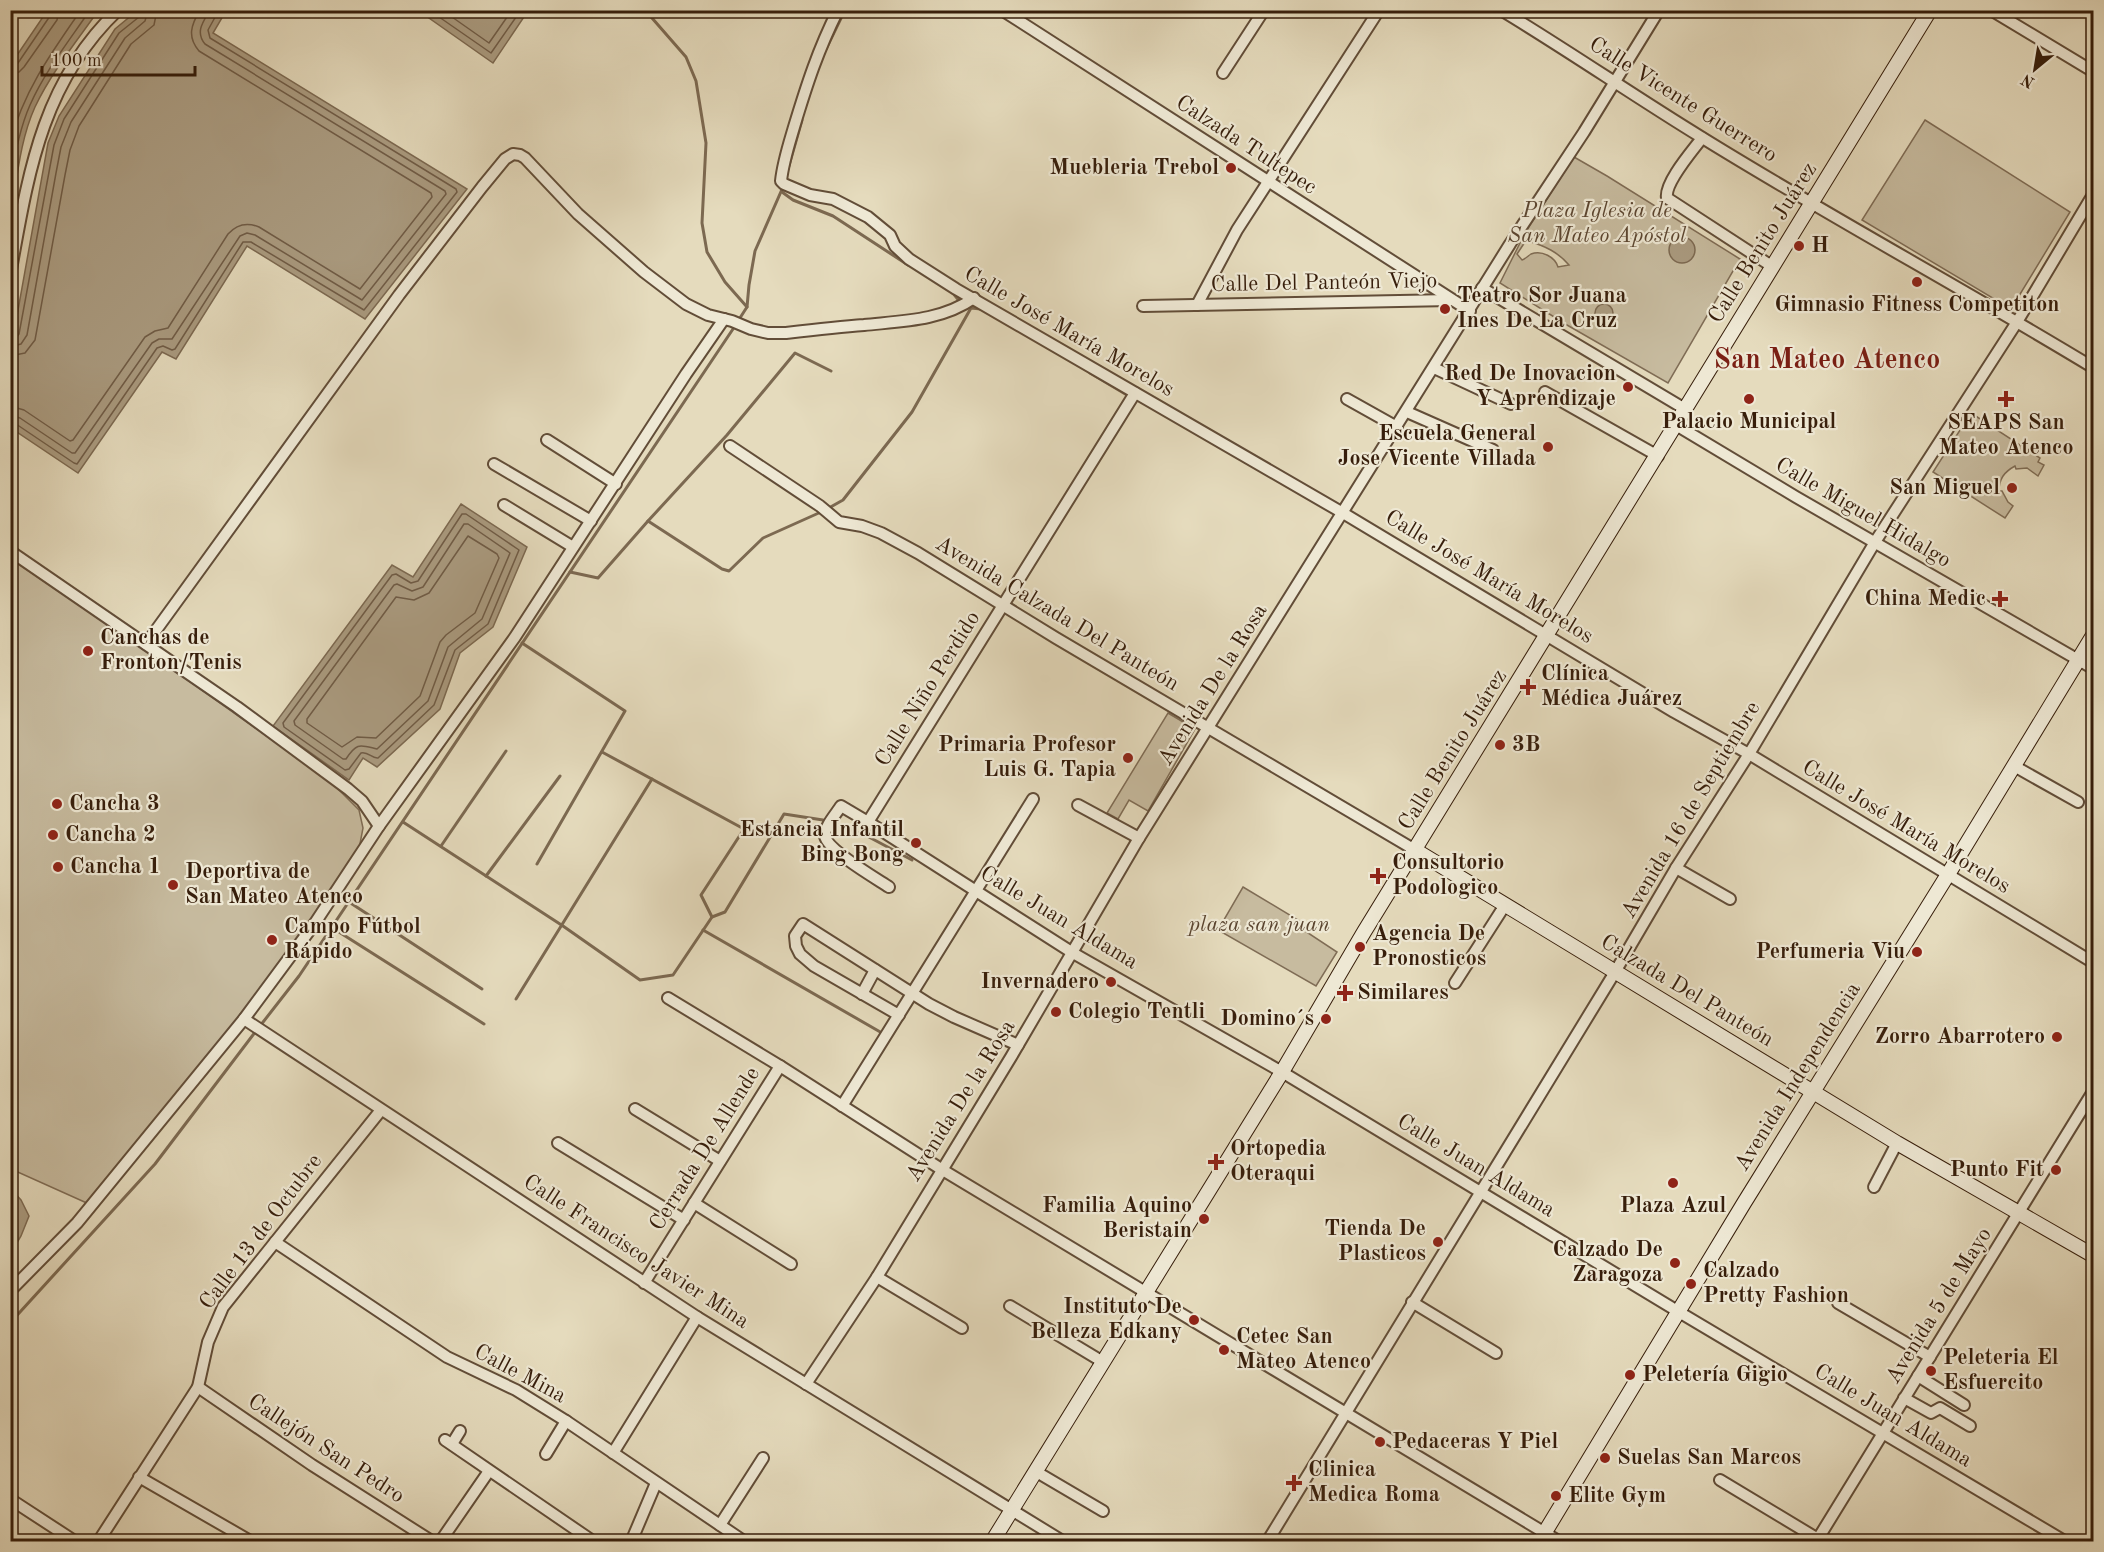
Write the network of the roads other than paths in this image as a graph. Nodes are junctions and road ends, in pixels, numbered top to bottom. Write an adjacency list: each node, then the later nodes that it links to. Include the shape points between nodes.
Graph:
1 (118, 10): 18 (street, via 92,38 53,101 40,134)
2 (838, 10): 20 (street, Calle José María Morelos, via 814,60 781,181 799,192 833,199 868,217 890,235 909,259)
3 (1002, 10): 14 (street, Calzada Tultepec)
4 (1264, 10): 11 (street)
5 (1379, 10): 14 (street)
6 (1501, 10): 12 (street, Calle Vicente Guerrero)
7 (1659, 10): 12 (street, Avenida De la Rosa)
8 (1930, 10): 16 (main road, Calle Benito Juárez)
9 (1991, 10): 10 (street)
10 (2094, 72)
11 (1222, 73)
12 (1615, 82): 13 (street, Calle Vicente Guerrero); 19 (street, Avenida De la Rosa)
13 (1702, 138): 16 (street, Calle Vicente Guerrero); 17 (street, via 1667,189 1667,198)
14 (1268, 182): 21 (street, Calzada Tultepec); 22 (street)
15 (2094, 193): 26 (street, Avenida 16 de Septiembre)
16 (1813, 202): 17 (main road, Calle Benito Juárez); 26 (street, Calle Vicente Guerrero)
17 (1773, 267): 33 (main road, Calle Benito Juárez)
18 (10, 275)
19 (1482, 288): 24 (street, Avenida De la Rosa); 33 (street)
20 (974, 298): 25 (street, via 940,315 786,333 768,333); 30 (street, Calle José María Morelos)
21 (1451, 300): 22 (street, Calle Del Panteón Viejo); 24 (street, Calzada Tultepec)
22 (1197, 305): 23 (street, Calle Del Panteón Viejo)
23 (1143, 306)
24 (1470, 311): 27 (street, Avenida De la Rosa)
25 (728, 320): 42 (street, via 679,384); 52 (street, via 697,310 678,298 578,214 525,158 510,155 406,286)
26 (2017, 322): 28 (street, Calle Vicente Guerrero); 46 (street, Avenida 16 de Septiembre)
27 (1434, 368): 32 (street); 34 (street, Avenida De la Rosa)
28 (2094, 368)
29 (1545, 392): 40 (street)
30 (1135, 393): 44 (street, Calle José María Morelos); 49 (street, Calle Niño Perdido)
31 (1347, 399): 36 (street)
32 (1511, 404)
33 (1686, 409): 35 (main road, Calle Benito Juárez)
34 (1407, 412): 36 (street, Avenida De la Rosa); 39 (street)
35 (1676, 425): 40 (main road, Calle Benito Juárez); 46 (street, Calle Miguel Hidalgo)
36 (1397, 427): 44 (street, Avenida De la Rosa)
37 (547, 440): 42 (street)
38 (730, 446): 49 (street, Avenida Calzada Del Panteón, via 832,518 881,533)
39 (1493, 450)
40 (1658, 456): 51 (main road, Calle Benito Juárez)
41 (494, 464): 45 (street)
42 (616, 484): 45 (street)
43 (504, 505): 47 (street)
44 (1343, 513): 51 (street, Calle José María Morelos); 55 (street, Avenida De la Rosa)
45 (591, 521): 47 (street)
46 (1875, 542): 53 (street, Calle Miguel Hidalgo); 56 (street, Avenida 16 de Septiembre)
47 (573, 547): 62 (street, via 515,637)
48 (10, 551): 52 (street)
49 (1004, 605): 55 (street, Avenida Calzada Del Panteón); 61 (street, Calle Niño Perdido)
50 (2094, 634): 53 (main road, Avenida Independencia)
51 (1548, 635): 56 (street, Calle José María Morelos); 64 (main road, Calle Benito Juárez)
52 (147, 644): 62 (street, via 348,789 362,801)
53 (2078, 660): 54 (street, Calle Miguel Hidalgo); 57 (main road, Avenida Independencia)
54 (2094, 669)
55 (1210, 727): 63 (street, Avenida De la Rosa); 64 (street, Avenida Calzada Del Panteón)
56 (1749, 754): 65 (street, Avenida 16 de Septiembre); 66 (street, Calle José María Morelos)
57 (2014, 766): 59 (street); 66 (main road, Avenida Independencia)
58 (1032, 798): 68 (street)
59 (2078, 802)
60 (1078, 805): 63 (street)
61 (868, 822): 67 (street, Calle Juan Aldama, via 841,806 825,835 837,851); 68 (street, Calle Juan Aldama)
62 (379, 826): 80 (street)
63 (1139, 838): 71 (street, Avenida De la Rosa)
64 (1415, 850): 70 (main road, Calzada Del Panteón); 83 (main road, Calle Benito Juárez)
65 (1676, 868): 69 (street); 74 (street, Avenida 16 de Septiembre)
66 (1947, 876): 72 (street, Calle José María Morelos); 85 (main road, Avenida Independencia)
67 (889, 887)
68 (975, 891): 71 (street, Calle Juan Aldama); 76 (street)
69 (1730, 899)
70 (1505, 905): 74 (main road, Calzada Del Panteón); 75 (street)
71 (1073, 953): 81 (street, Avenida De la Rosa); 83 (street, Calle Juan Aldama)
72 (2094, 963)
73 (875, 970): 76 (street); 77 (street); 77 (street, via 803,924 795,936 800,954)
74 (1615, 972): 85 (main road, Calzada Del Panteón); 94 (street, Avenida 16 de Septiembre)
75 (1455, 983)
76 (913, 993): 79 (street); 81 (street, via 954,1017)
77 (862, 994): 79 (street)
78 (668, 998): 82 (street)
79 (899, 1015): 86 (street)
80 (248, 1022): 88 (street, Calle Francisco Javier Mina); 103 (street, via 78,1223)
81 (1018, 1045): 92 (street, Avenida De la Rosa)
82 (780, 1066): 86 (street); 91 (street, Cerrada De Allende)
83 (1282, 1072): 94 (street, Calle Juan Aldama); 104 (main road, Calle Benito Juárez)
84 (2094, 1090): 96 (street, Avenida 5 de Mayo)
85 (1814, 1093): 90 (main road, Calzada Del Panteón); 108 (main road, Avenida Independencia)
86 (842, 1106): 92 (street)
87 (635, 1109): 91 (street)
88 (381, 1110): 98 (street, Calle 13 de Octubre); 102 (street, Calle Francisco Javier Mina)
89 (558, 1143): 97 (street)
90 (1897, 1143): 93 (street); 96 (main road, Calzada Del Panteón)
91 (720, 1161): 95 (street, Cerrada De Allende)
92 (941, 1169): 101 (street, Avenida De la Rosa); 104 (street)
93 (1874, 1187)
94 (1480, 1191): 105 (street, Avenida 16 de Septiembre); 108 (street, Calle Juan Aldama)
95 (694, 1203): 97 (street, Cerrada De Allende); 100 (street)
96 (2019, 1213): 99 (main road, Calzada Del Panteón); 112 (street, Avenida 5 de Mayo)
97 (684, 1220): 102 (street, Cerrada De Allende)
98 (275, 1242): 116 (street, Calle 13 de Octubre, via 215,1323); 120 (street, Calle Mina, via 447,1357 516,1390)
99 (2094, 1256)
100 (791, 1264)
101 (877, 1277): 110 (street); 115 (street, Avenida De la Rosa)
102 (644, 1283): 109 (street, Calle Francisco Javier Mina)
103 (10, 1291)
104 (1145, 1293): 113 (main road, Calle Benito Juárez); 119 (street)
105 (1412, 1302): 111 (street); 119 (street, Avenida 16 de Septiembre)
106 (1838, 1303): 112 (street)
107 (1010, 1306): 113 (street)
108 (1679, 1312): 123 (street, Calle Juan Aldama); 136 (main road, Avenida Independencia)
109 (697, 1317): 115 (street, Calle Francisco Javier Mina); 124 (street)
110 (962, 1328)
111 (1496, 1353)
112 (1930, 1357): 114 (street, Avenida 5 de Mayo)
113 (1102, 1362): 128 (main road, Calle Benito Juárez)
114 (1918, 1376): 117 (street, Avenida 5 de Mayo); 118 (street)
115 (806, 1384): 133 (street, Calle Francisco Javier Mina)
116 (198, 1387): 129 (street, Calle 13 de Octubre); 138 (street, Callejón San Pedro)
117 (1904, 1398): 121 (street, via 1931,1413 1940,1408); 123 (street, Avenida 5 de Mayo)
118 (1964, 1405)
119 (1345, 1413): 136 (street); 149 (street, Avenida 16 de Septiembre)
120 (566, 1421): 124 (street, Calle Mina); 125 (street)
121 (1970, 1426)
122 (460, 1431): 127 (street, via 448,1442)
123 (1884, 1432): 139 (street, Avenida 5 de Mayo); 151 (street, Calle Juan Aldama)
124 (613, 1453): 131 (street, Calle Mina)
125 (546, 1454)
126 (763, 1458): 135 (street)
127 (489, 1471): 143 (street); 144 (street)
128 (1035, 1471): 133 (main road, Calle Benito Juárez); 134 (street)
129 (139, 1478): 141 (street, Calle 13 de Octubre); 142 (street)
130 (1720, 1480): 139 (street)
131 (656, 1483): 135 (street, Calle Mina); 145 (street)
132 (10, 1498): 140 (street)
133 (1011, 1509): 147 (main road, Calle Benito Juárez); 148 (street, Calle Francisco Javier Mina)
134 (1102, 1511)
135 (720, 1525): 146 (street, Calle Mina)
136 (1542, 1537): 150 (street)
137 (2094, 1538): 152 (street)
138 (426, 1540)
139 (1817, 1540)
140 (75, 1542)
141 (98, 1542)
142 (252, 1542)
143 (440, 1542)
144 (594, 1542)
145 (631, 1542)
146 (745, 1542)
147 (992, 1542)
148 (1064, 1542)
149 (1267, 1542)
150 (1560, 1542)
151 (2066, 1542)
152 (2091, 1542)

